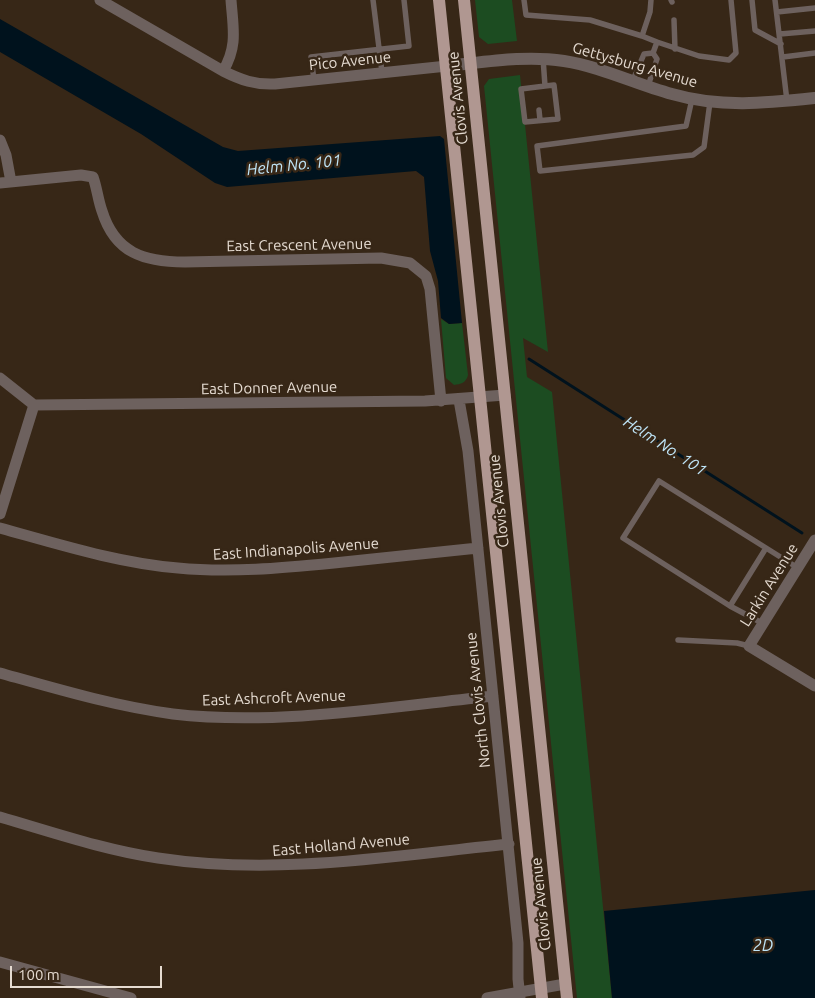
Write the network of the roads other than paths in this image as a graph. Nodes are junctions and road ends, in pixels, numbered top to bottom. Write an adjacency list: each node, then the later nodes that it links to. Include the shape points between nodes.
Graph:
1 (100, 0): 28 (street)
2 (231, 0): 28 (street, via 234,46)
3 (373, 0): 21 (lane)
4 (404, 0): 21 (lane, via 409,46)
5 (439, 0): 27 (main road, Clovis Avenue)
6 (464, 0): 26 (main road, Clovis Avenue)
7 (524, 0): 17 (lane, via 526,15 590,20)
8 (651, 0): 17 (lane)
9 (731, 0): 20 (lane, via 736,53 729,60)
10 (752, 0): 19 (lane, via 755,30)
11 (775, 0): 13 (lane)
12 (815, 8): 13 (lane)
13 (777, 12): 16 (lane)
14 (674, 20): 20 (lane)
15 (815, 31): 16 (lane)
16 (780, 34): 19 (lane)
17 (642, 36): 18 (lane)
18 (657, 42): 20 (lane); 22 (lane)
19 (781, 44): 24 (lane)
20 (675, 49)
21 (380, 50): 29 (lane); 30 (lane, via 311,57)
22 (653, 52): 31 (lane, via 644,54); 33 (lane, via 657,59)
23 (815, 53): 24 (lane)
24 (782, 56): 36 (lane)
25 (542, 58): 26 (street, Gettysburg Avenue); 31 (street, Gettysburg Avenue, via 585,64); 32 (lane)
26 (470, 64): 27 (street, Gettysburg Avenue); 43 (main road, Clovis Avenue)
27 (447, 66): 29 (street, Pico Avenue); 44 (main road, Clovis Avenue)
28 (223, 71): 30 (street, Pico Avenue, via 257,84)
29 (382, 72): 30 (street, Pico Avenue)
30 (314, 80)
31 (633, 80): 33 (street, Gettysburg Avenue)
32 (545, 86): 39 (lane, via 554,85 558,119); 39 (lane, via 537,90 521,89 525,122)
33 (648, 86): 35 (street, Gettysburg Avenue)
34 (815, 98): 36 (street, Gettysburg Avenue)
35 (692, 99): 37 (street, Gettysburg Avenue); 37 (lane, via 686,126 537,146 540,171 694,155 704,147)
36 (787, 101): 37 (street, Gettysburg Avenue, via 757,104)
37 (710, 102)
38 (539, 110): 39 (lane)
39 (540, 120)
40 (0, 140): 41 (street, via 6,155)
41 (6, 182): 46 (street, East Crescent Avenue, via 81,175 93,177 110,230 122,245 149,260 381,258 415,266 426,276 430,289)
42 (0, 378): 47 (street)
43 (505, 396): 44 (street, East Donner Avenue); 64 (main road, Clovis Avenue)
44 (480, 398): 45 (street, East Donner Avenue); 65 (main road, Clovis Avenue)
45 (459, 400): 46 (street, East Donner Avenue); 51 (street, North Clovis Avenue)
46 (441, 401): 47 (street, East Donner Avenue)
47 (34, 405): 48 (street)
48 (0, 514)
49 (0, 528): 51 (street, East Indianapolis Avenue, via 143,563 208,570 282,568)
50 (815, 540): 53 (street, Larkin Avenue)
51 (478, 548): 60 (street, North Clovis Avenue)
52 (766, 548): 53 (lane); 54 (lane); 54 (lane, via 659,481 623,538)
53 (798, 568): 55 (street, Larkin Avenue)
54 (730, 606): 55 (lane)
55 (762, 623): 57 (street, Larkin Avenue)
56 (678, 640): 57 (lane)
57 (749, 646): 59 (street)
58 (0, 672): 60 (street, East Ashcroft Avenue, via 133,708 209,717 320,714)
59 (815, 686)
60 (493, 696): 62 (street, North Clovis Avenue)
61 (0, 817): 62 (street, East Holland Avenue, via 115,850 158,858 258,866 305,866)
62 (509, 844): 66 (street, North Clovis Avenue)
63 (0, 962): 67 (street)
64 (565, 984): 65 (street); 69 (main road, Clovis Avenue)
65 (541, 993): 66 (street)
66 (520, 995): 68 (street)
67 (131, 998)
68 (487, 998)
69 (567, 998)

